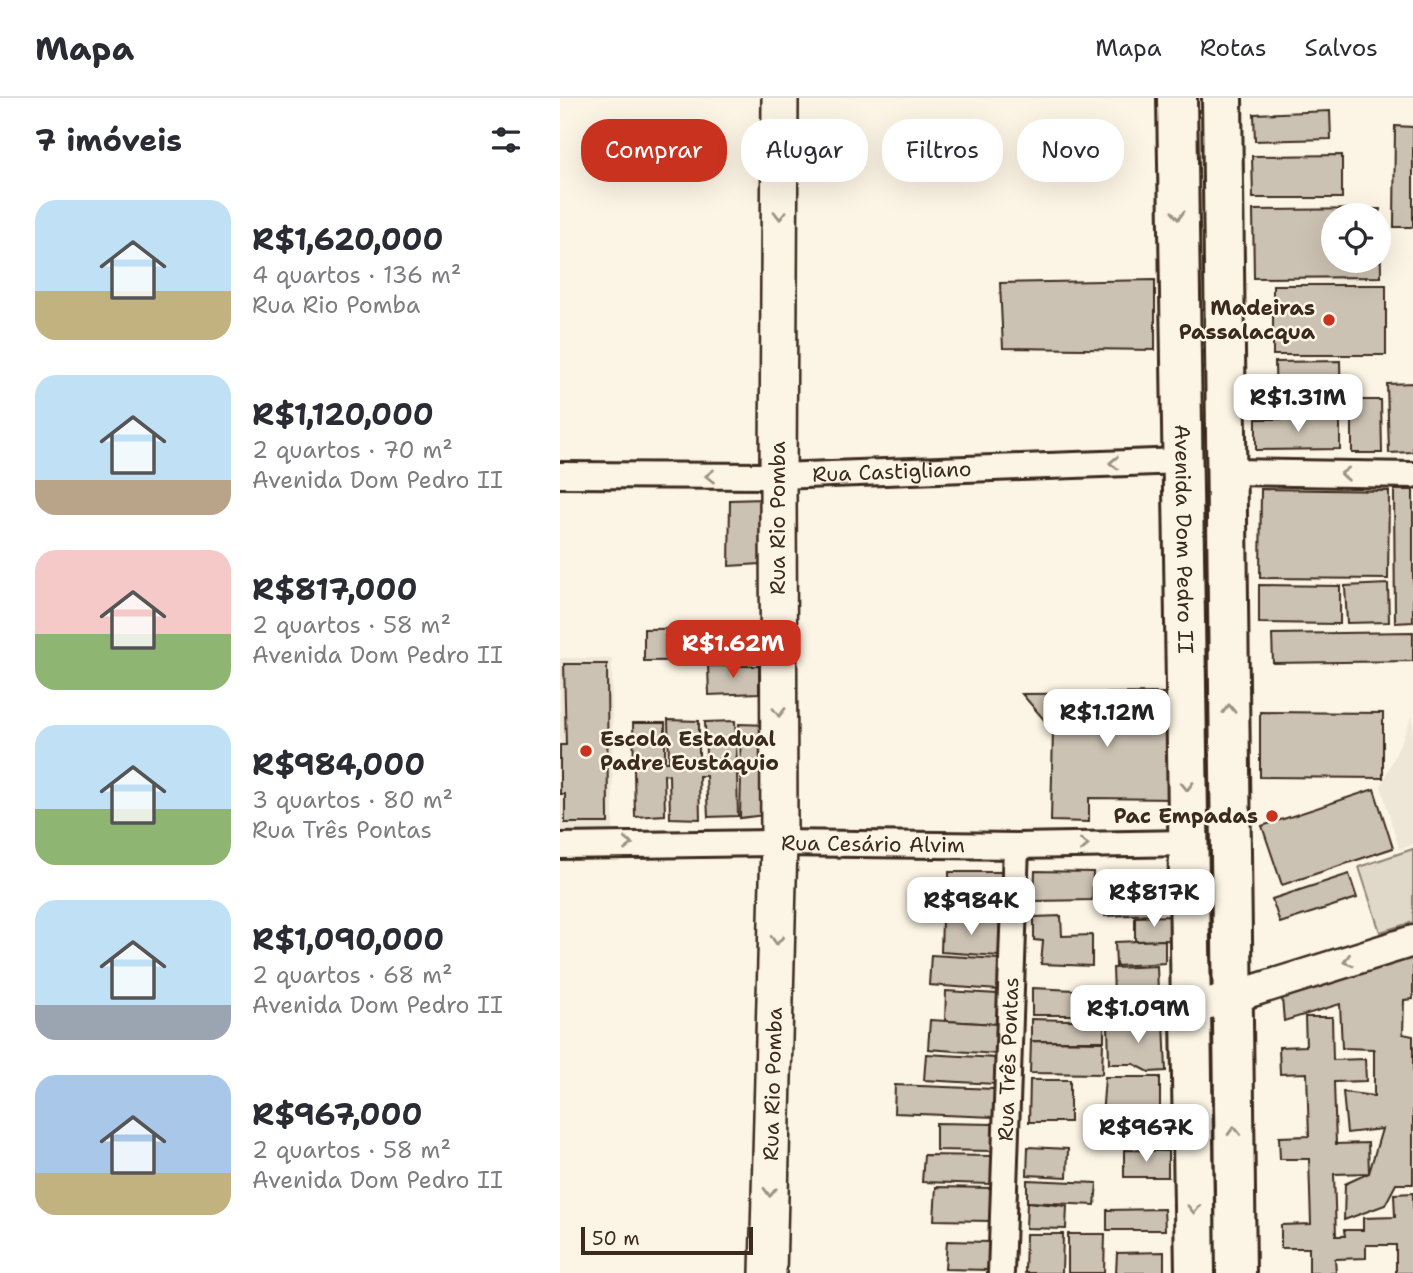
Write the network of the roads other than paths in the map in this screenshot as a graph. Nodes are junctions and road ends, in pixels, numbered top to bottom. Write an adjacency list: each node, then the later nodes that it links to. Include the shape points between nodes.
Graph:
1 (780, 98): 8 (main road, Rua Rio Pomba, one-way to 8)
2 (1177, 98): 4 (main road, Avenida Dom Pedro II, one-way to 4)
3 (1222, 98): 5 (main road, Avenida Dom Pedro II)
4 (1182, 461): 8 (street, Rua Castigliano, one-way to 8); 9 (main road, Avenida Dom Pedro II, one-way to 9)
5 (1227, 472): 7 (street, one-way to 5); 14 (main road, Avenida Dom Pedro II, one-way to 5)
6 (560, 475): 8 (street, Rua Castigliano, one-way to 6)
7 (1413, 475)
8 (778, 477): 10 (main road, Rua Rio Pomba, one-way to 10)
9 (1188, 842): 12 (street, Rua Cesário Alvim, one-way to 9); 15 (main road, Avenida Dom Pedro II)
10 (779, 843): 11 (street, Rua Cesário Alvim, one-way to 10); 12 (street, Rua Cesário Alvim); 16 (main road, Rua Rio Pomba, one-way to 16)
11 (560, 846)
12 (1016, 846): 17 (street, Rua Três Pontas)
13 (1413, 941): 14 (street, one-way to 14)
14 (1233, 998): 15 (street); 19 (main road, Avenida Dom Pedro II, one-way to 14)
15 (1190, 1008): 18 (main road, Avenida Dom Pedro II, one-way to 18)
16 (768, 1273)
17 (1000, 1273)
18 (1195, 1273)
19 (1236, 1273)

